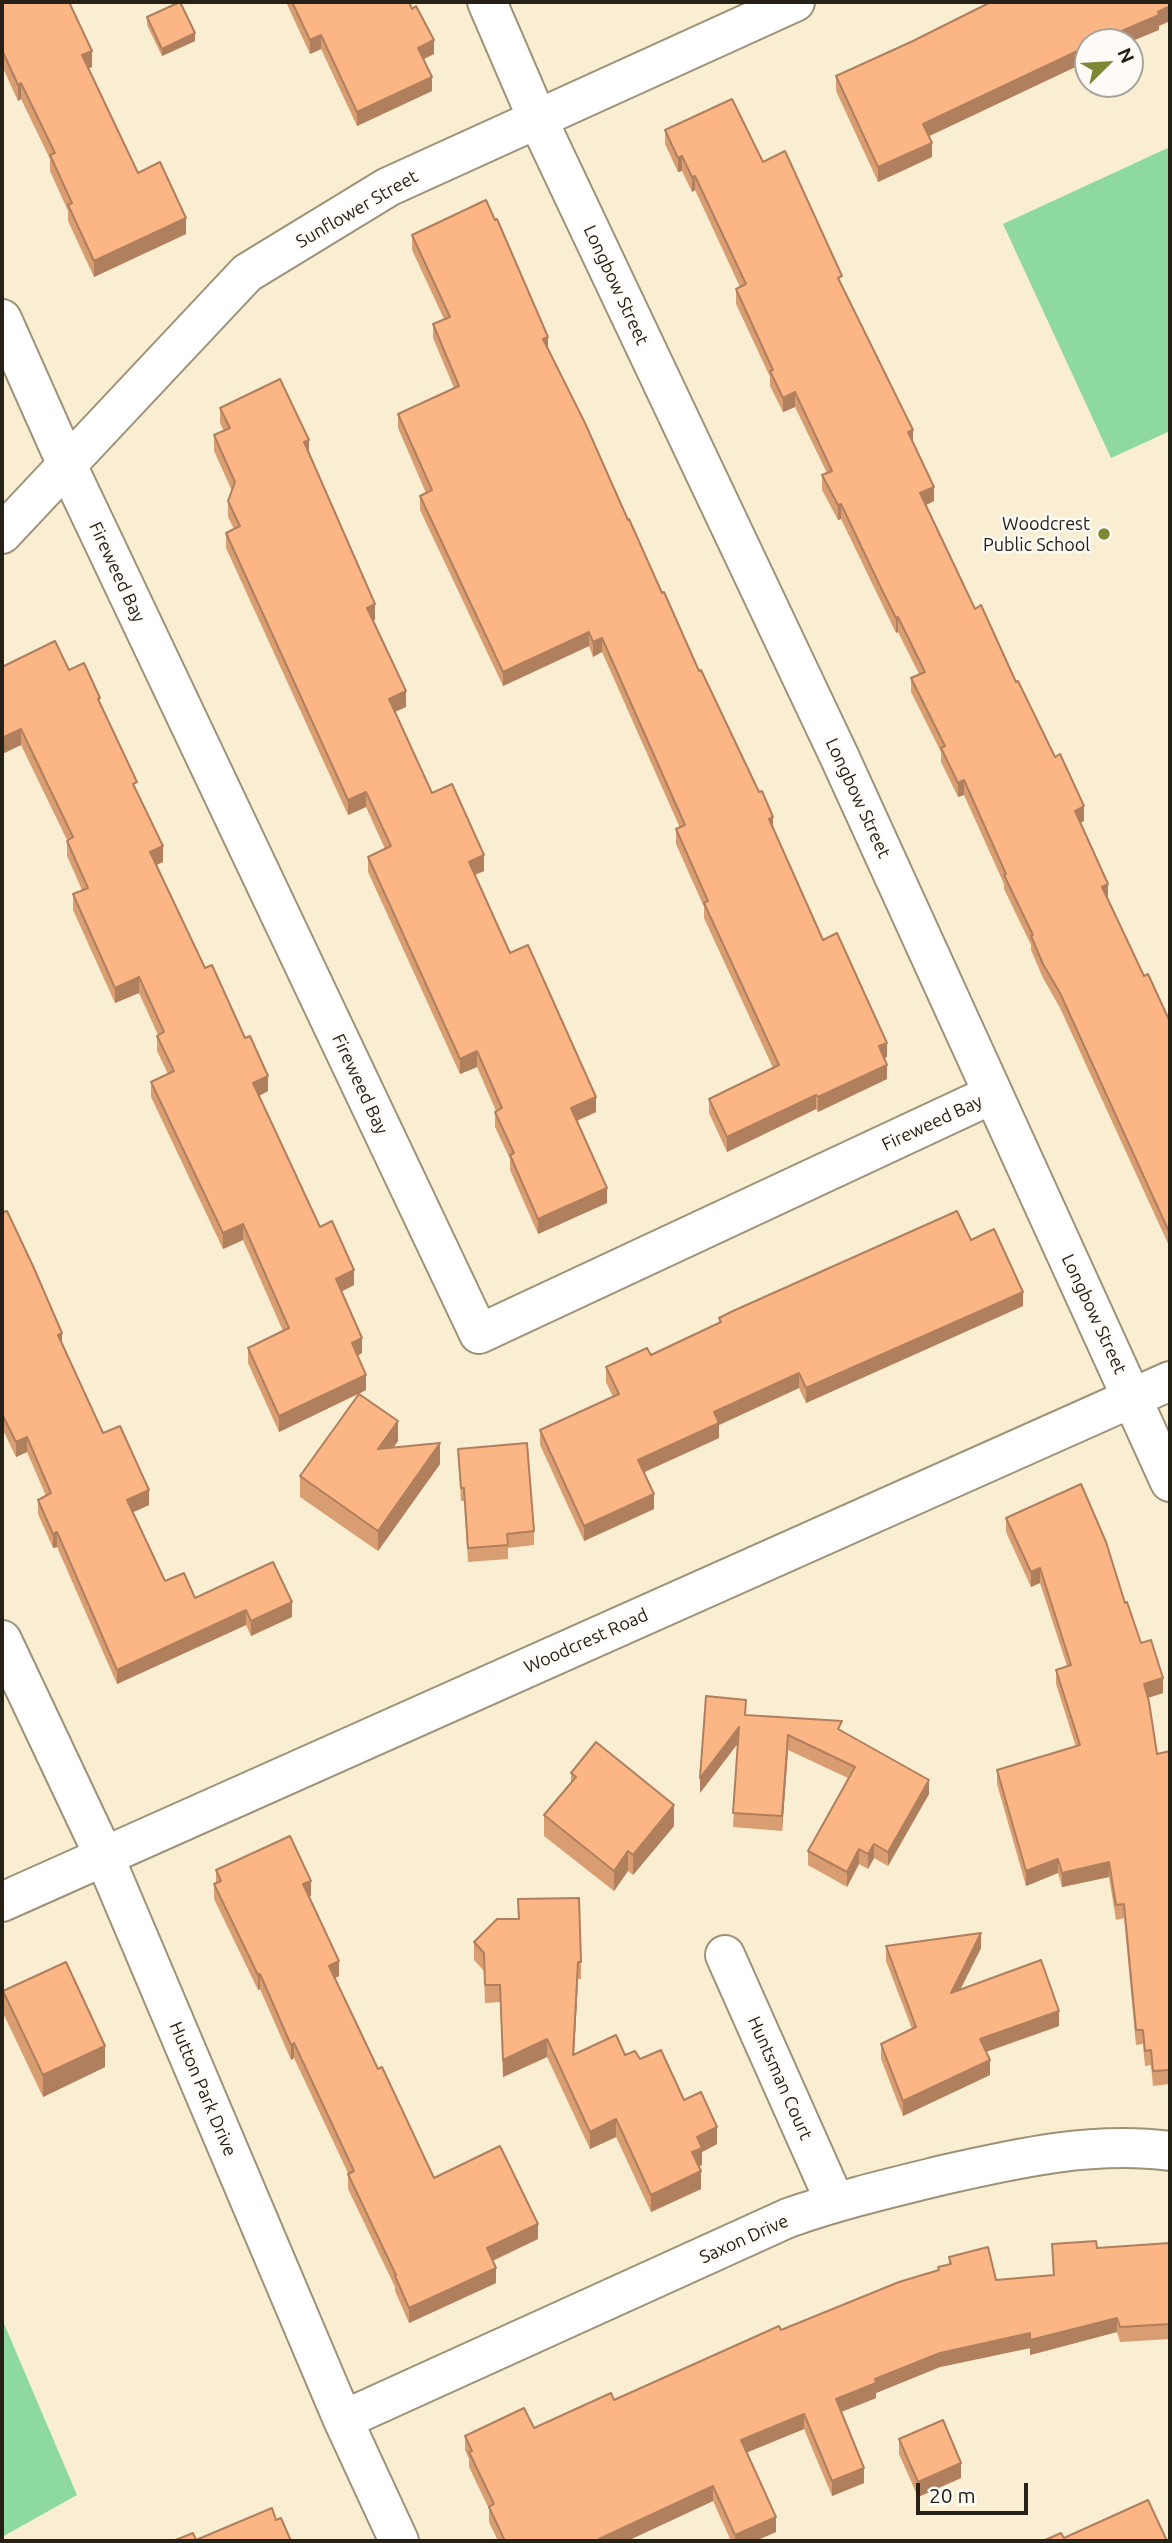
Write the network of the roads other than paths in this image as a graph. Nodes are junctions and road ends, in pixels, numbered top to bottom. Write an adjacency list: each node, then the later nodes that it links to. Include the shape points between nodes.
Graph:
1 (487, 2): 3 (street, Longbow Street)
2 (795, 2): 3 (street, Sunflower Street)
3 (537, 118): 5 (street, Sunflower Street, via 388,187 247,273); 7 (street, Longbow Street, via 840,758)
4 (2, 319): 5 (street, Fireweed Bay)
5 (67, 465): 6 (street, Sunflower Street); 7 (street, Fireweed Bay, via 480,1334)
6 (2, 534)
7 (993, 1094): 9 (street, Longbow Street)
8 (1170, 1381): 9 (street, Woodcrest Road)
9 (1132, 1398): 10 (street, Longbow Street); 12 (street, Woodcrest Road)
10 (1170, 1482)
11 (2, 1640): 12 (street, Hutton Park Drive)
12 (104, 1856): 13 (street, Woodcrest Road); 17 (street, Hutton Park Drive)
13 (2, 1902)
14 (725, 1955): 16 (street, Huntsman Court)
15 (1170, 2151): 16 (street, Saxon Drive, via 1089,2147 1012,2159)
16 (835, 2202): 17 (street, Saxon Drive, via 788,2218)
17 (343, 2420): 18 (street, Hutton Park Drive)
18 (399, 2541)

